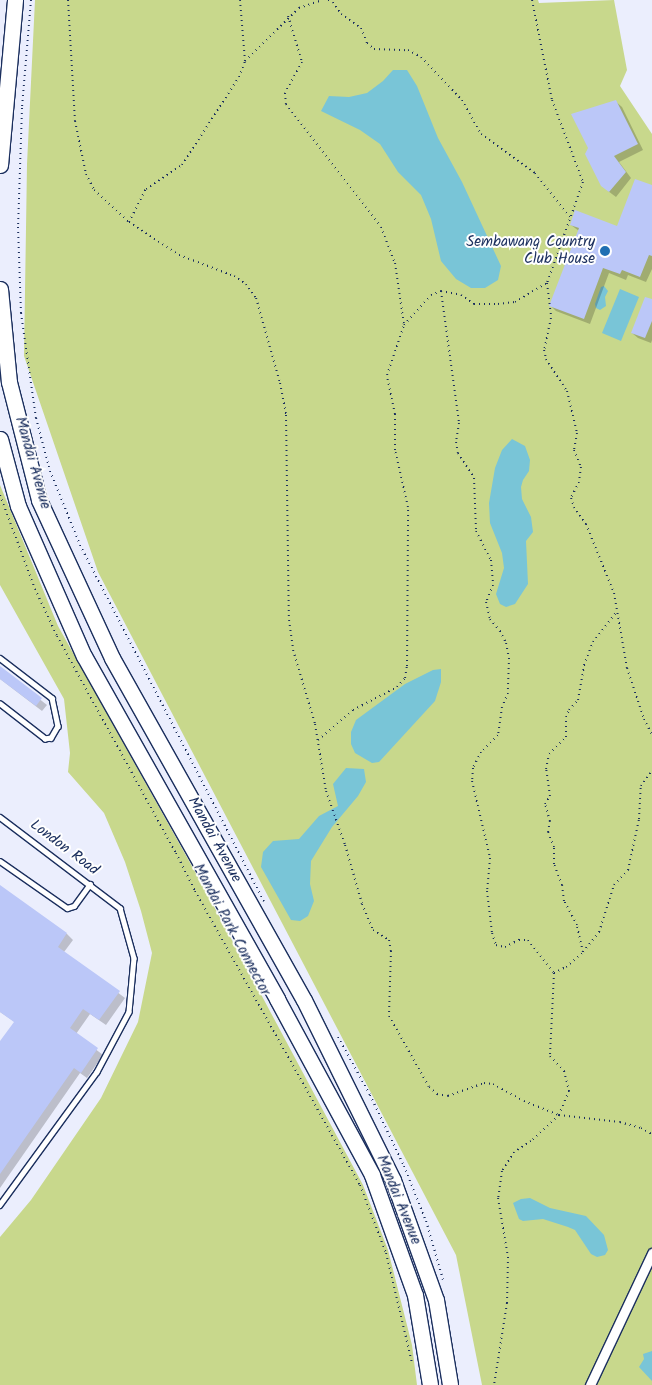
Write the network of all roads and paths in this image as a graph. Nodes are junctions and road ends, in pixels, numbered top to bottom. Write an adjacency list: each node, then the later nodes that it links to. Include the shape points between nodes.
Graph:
1 (15, 0): 10 (main road)
2 (31, 0): 28 (path, via 22,108 18,227 21,313 38,427 50,470 80,545)
3 (68, 0): 12 (path, via 75,121 86,174 94,190)
4 (240, 0): 9 (path)
5 (322, 0): 8 (path, via 299,8)
6 (328, 0): 11 (path, via 340,14 361,28 367,43 374,49 408,50 421,56 462,100 481,134 535,173)
7 (532, 0): 11 (path, via 552,100 583,182)
8 (288, 16): 9 (path); 16 (path, via 302,62 285,93 286,104 381,227 394,263)
9 (245, 61): 12 (path, via 239,77 182,165 146,189)
10 (0, 165)
11 (570, 218): 13 (path)
12 (129, 222): 23 (path, via 179,255 234,276 246,284 256,298 286,415 289,620 293,650)
13 (548, 283): 15 (path, via 516,302 498,304 474,304 461,295); 19 (path, via 550,318 544,350 546,359 568,391 577,433 574,450 581,467 579,482 571,498 586,524 614,593)
14 (0, 289): 39 (main road, Mandai Avenue, via 9,382 40,500 112,658 304,1000 393,1180 436,1300)
15 (441, 291): 16 (path, via 431,295); 30 (path, via 459,423 458,453 474,478 476,531 492,560 493,585 486,602 490,619 506,643 508,658 508,694 502,707 498,735 481,752 473,768 472,781 490,858 487,891 492,933 496,945 505,947 519,940 528,940)
16 (404, 324): 23 (path, via 387,375 395,414 395,450 408,507 407,666 398,687 352,710)
17 (0, 439): 38 (main road, Mandai Avenue, via 18,506 84,656 372,1175 415,1295)
18 (0, 495): 37 (path, Mandai Park Connector, via 35,588 61,644 360,1185 386,1253)
19 (617, 611): 22 (path, via 627,668); 29 (path, via 593,642 584,665 578,700 566,717 566,738 549,754 546,769 550,796 545,804 550,822 548,832 554,847 554,864)
20 (0, 658): 21 (lane, via 52,698 58,726 51,738 44,739)
21 (0, 704)
22 (652, 735)
23 (318, 740): 32 (path, via 326,791 346,844 368,920 373,930 388,940 391,951 389,1016 429,1087 436,1094 448,1096 484,1083 492,1084)
24 (652, 771): 29 (path, via 641,786 639,819 628,870 614,886 599,932)
25 (0, 817): 27 (lane, London Road)
26 (0, 861): 27 (lane, via 68,908 74,906)
27 (90, 884): 34 (lane, London Road, via 112,900 124,916 134,958 129,1012 98,1072)
28 (267, 907)
29 (583, 952): 30 (path)
30 (554, 973): 32 (path, via 550,1056 564,1071 569,1091)
31 (337, 1036): 36 (path, via 404,1166 426,1221)
32 (558, 1115): 33 (path, via 620,1122); 40 (path, via 531,1141 514,1152 502,1171 498,1198 508,1256 507,1303)
33 (652, 1134)
34 (0, 1205)
35 (652, 1253): 41 (street)
36 (445, 1286)
37 (413, 1367)
38 (430, 1385)
39 (450, 1385)
40 (494, 1385)
41 (590, 1385)

